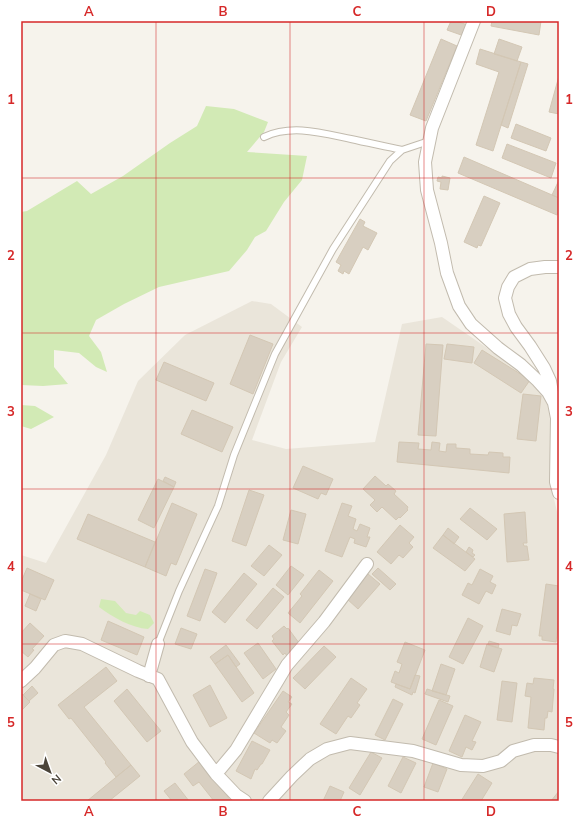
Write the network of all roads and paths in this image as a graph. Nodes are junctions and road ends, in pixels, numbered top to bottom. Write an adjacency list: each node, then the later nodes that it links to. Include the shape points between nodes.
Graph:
1 (474, 21): 3 (street)
2 (264, 137): 4 (lane, via 289,130 311,131)
3 (429, 141): 4 (lane); 6 (street, via 424,162 427,190 447,273 459,306 471,324 538,381)
4 (402, 150): 9 (lane, via 390,161 333,249 275,354 234,455 218,506)
5 (559, 267): 6 (street, via 530,269 514,277 505,298 516,327 544,368 550,381)
6 (554, 403): 7 (street, via 557,418 556,482)
7 (559, 492)
8 (367, 564): 13 (street, via 324,622 287,665 236,750)
9 (158, 644): 10 (street)
10 (149, 676): 11 (street, via 82,644 65,641 54,645); 13 (street, via 158,679 192,742)
11 (21, 681)
12 (559, 746): 15 (street, via 534,746 514,751 501,761 476,766 461,765 413,751 350,743 327,749 310,759)
13 (216, 774): 14 (street)
14 (245, 801)
15 (269, 801)

